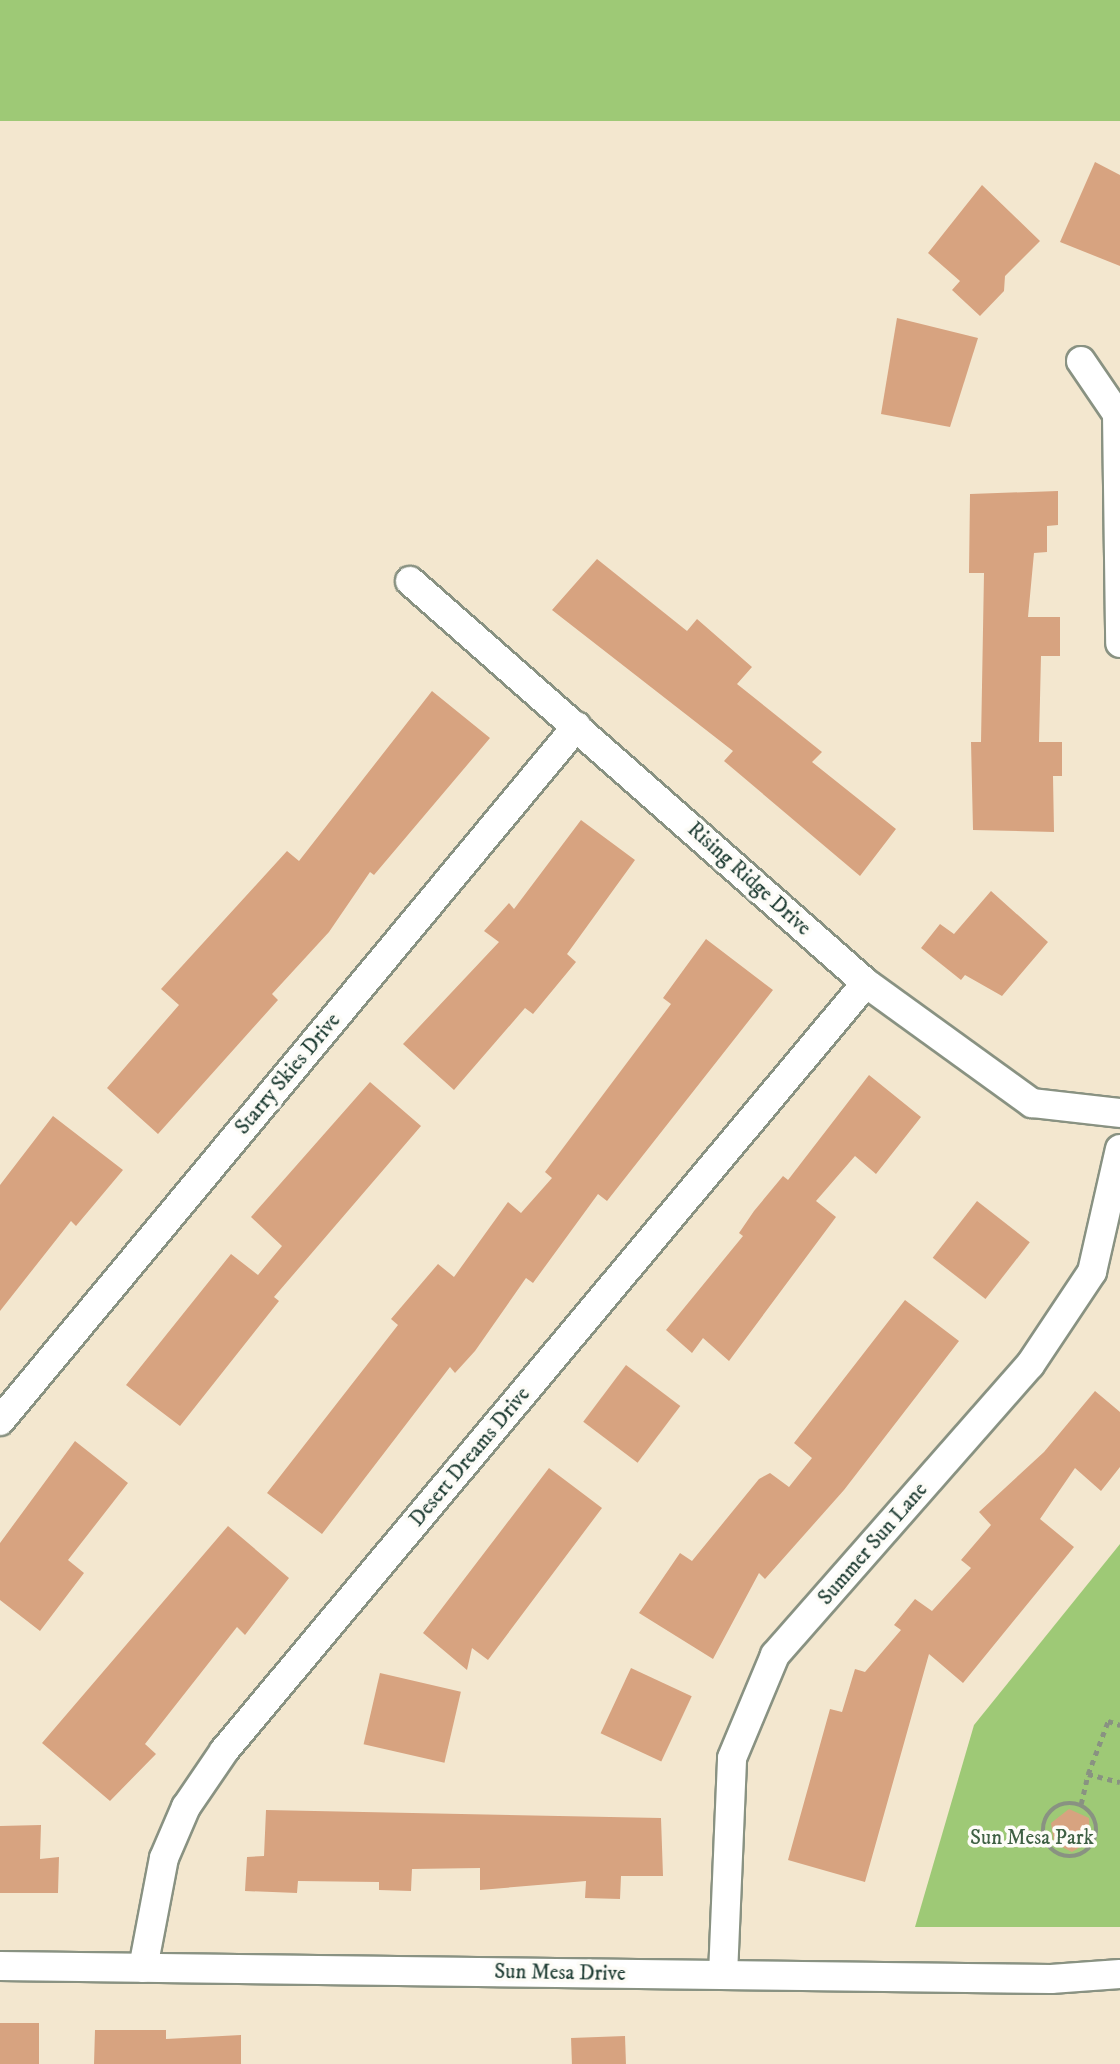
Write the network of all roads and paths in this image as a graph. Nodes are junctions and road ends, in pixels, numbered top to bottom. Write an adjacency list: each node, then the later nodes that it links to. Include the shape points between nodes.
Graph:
1 (1081, 360): 3 (street, via 1116,414)
2 (410, 581): 4 (street, Rising Ridge Drive)
3 (1120, 643)
4 (577, 726): 5 (street, Rising Ridge Drive); 8 (street, Starry Skies Drive)
5 (866, 983): 6 (street, Rising Ridge Drive, via 1032,1103); 14 (street, Desert Dreams Drive, via 224,1751 186,1807 164,1858)
6 (1120, 1113)
7 (1120, 1149): 16 (street, Summer Sun Lane, via 1093,1272 1030,1365 775,1655 732,1758)
8 (0, 1421)
9 (1120, 1725): 10 (path, via 1108,1721)
10 (1088, 1774): 11 (path); 12 (path)
11 (1120, 1782)
12 (1080, 1804): 12 (path, via 1055,1807 1046,1816 1049,1846 1063,1856 1093,1847 1095,1822)
13 (0, 1966): 14 (street, Sun Mesa Drive)
14 (143, 1968): 16 (street, Sun Mesa Drive)
15 (1120, 1974): 16 (street, Sun Mesa Drive, via 1051,1979)
16 (723, 1975)

